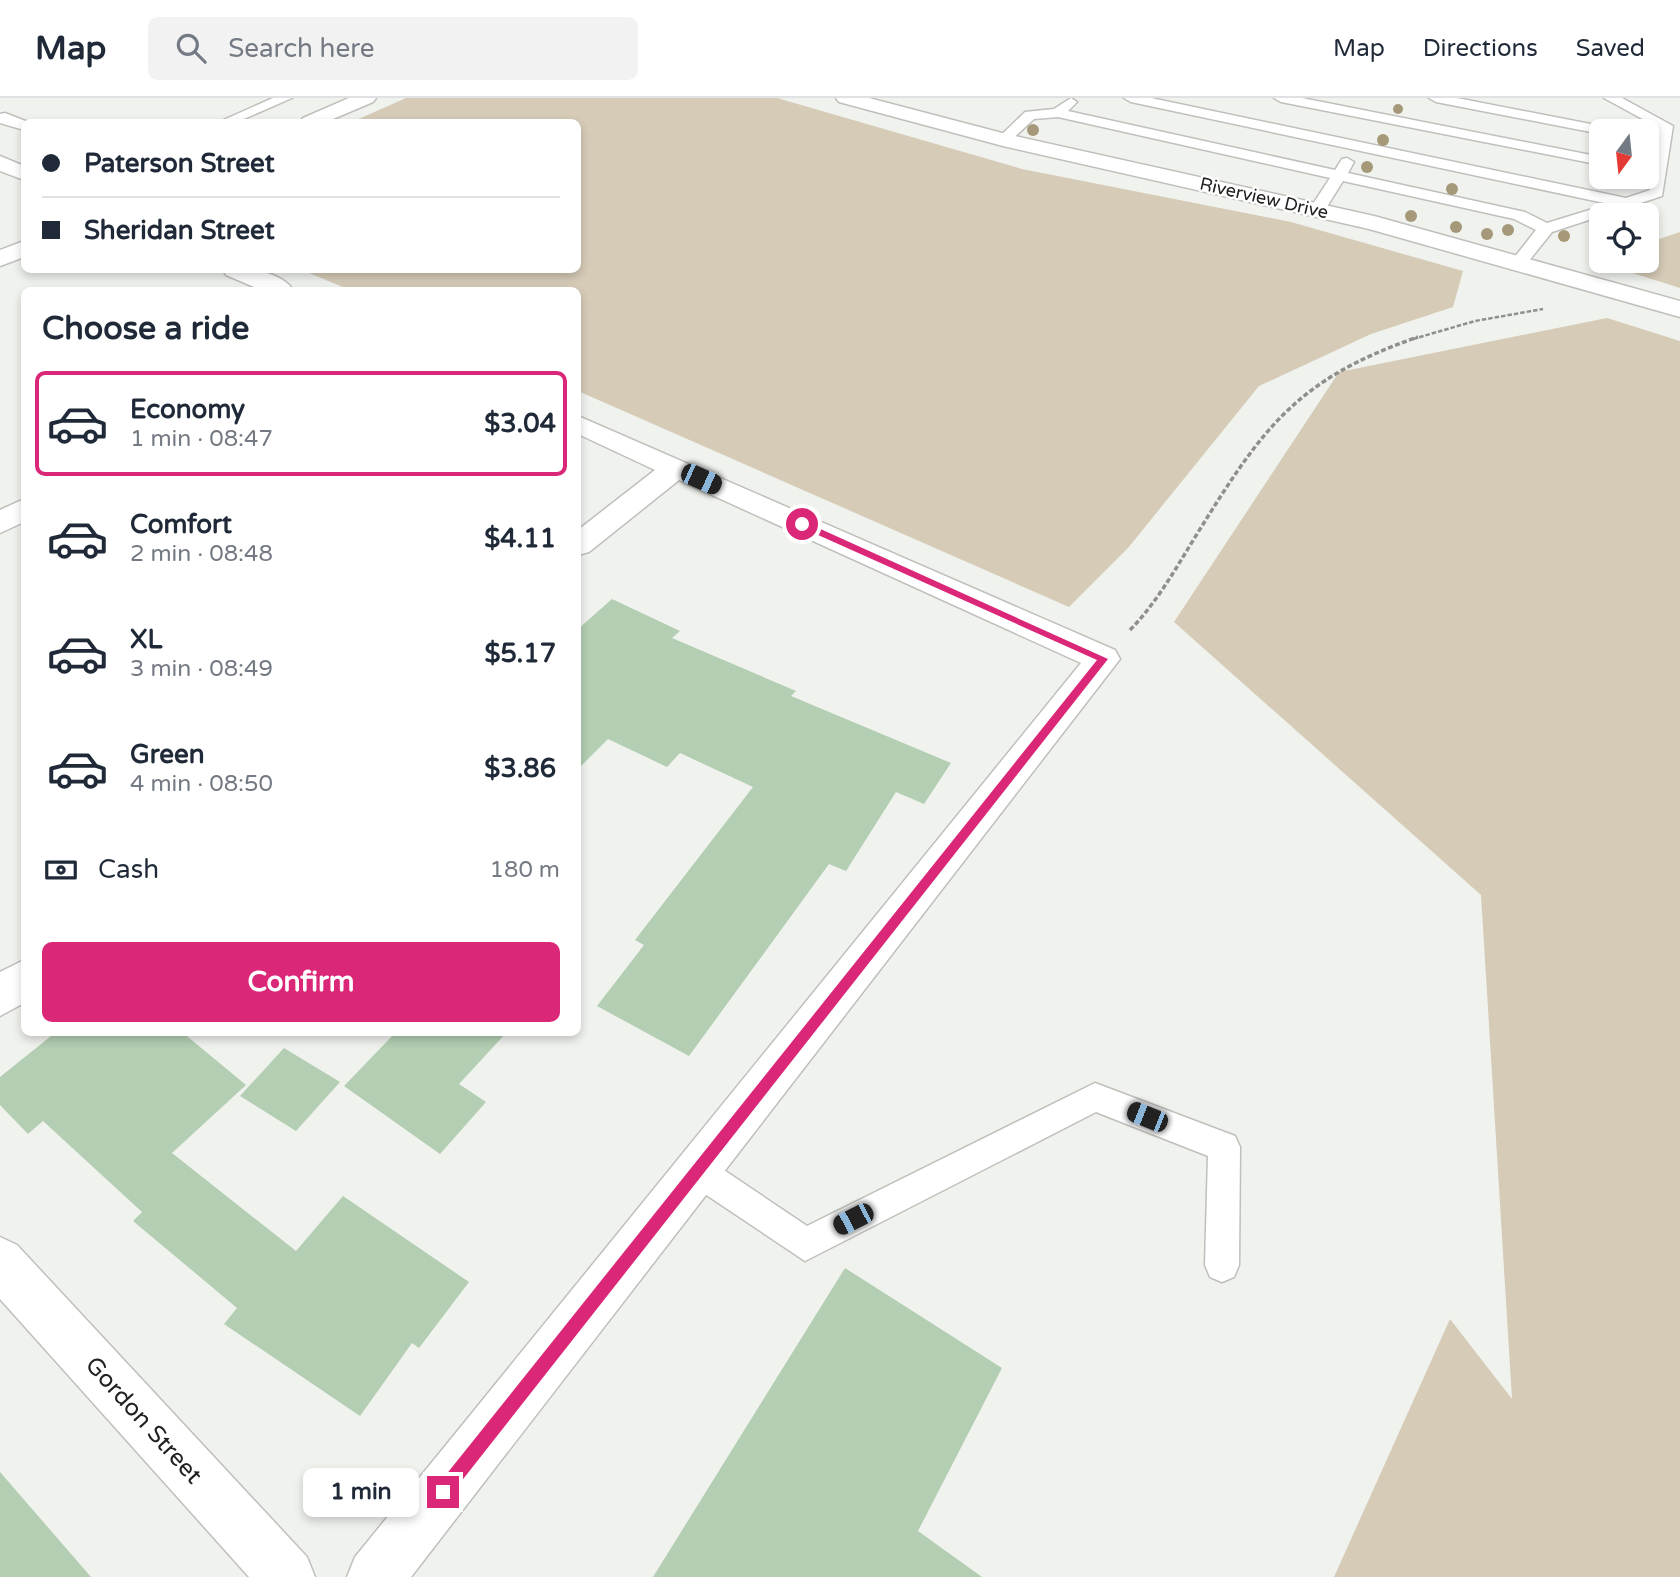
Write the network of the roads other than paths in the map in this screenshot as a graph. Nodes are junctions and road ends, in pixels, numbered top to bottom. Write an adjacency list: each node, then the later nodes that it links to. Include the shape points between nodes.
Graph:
1 (285, 98): 12 (lane)
2 (366, 98): 13 (street)
3 (846, 98): 17 (street, Riverview Drive)
4 (1073, 98): 10 (lane)
5 (1131, 98): 16 (lane)
6 (1281, 98): 16 (lane)
7 (1387, 98): 16 (lane)
8 (1436, 98): 15 (lane)
9 (1609, 99): 19 (lane, via 1666,126)
10 (1058, 113): 17 (lane, via 1030,115); 24 (lane)
11 (2, 117): 14 (lane)
12 (233, 119)
13 (317, 119)
14 (21, 125)
15 (1589, 128)
16 (1367, 131): 21 (lane); 24 (lane); 26 (lane)
17 (1003, 140): 27 (street, Riverview Drive)
18 (1659, 142): 19 (lane)
19 (1664, 143): 20 (lane)
20 (1659, 156)
21 (1589, 159)
22 (0, 163): 23 (street)
23 (21, 173)
24 (1338, 176): 27 (lane); 29 (lane, via 1519,215)
25 (1656, 189): 26 (lane, via 1657,193)
26 (1628, 203)
27 (1317, 210): 32 (street, Riverview Drive)
28 (1589, 215): 29 (lane)
29 (1546, 229): 32 (lane)
30 (21, 249): 31 (street)
31 (0, 259)
32 (1518, 263): 35 (street, Riverview Drive)
33 (242, 273): 34 (street)
34 (274, 287)
35 (1680, 309)
36 (581, 425): 37 (street)
37 (676, 468): 40 (street); 43 (street, via 1103,659)
38 (21, 511): 39 (street)
39 (0, 523)
40 (581, 543)
41 (21, 980): 42 (street)
42 (0, 998)
43 (698, 1171): 45 (lane, via 805,1244 1096,1097 1224,1147); 47 (street)
44 (0, 1262): 46 (street, Gordon Street)
45 (1222, 1265)
46 (287, 1577)
47 (375, 1577)

